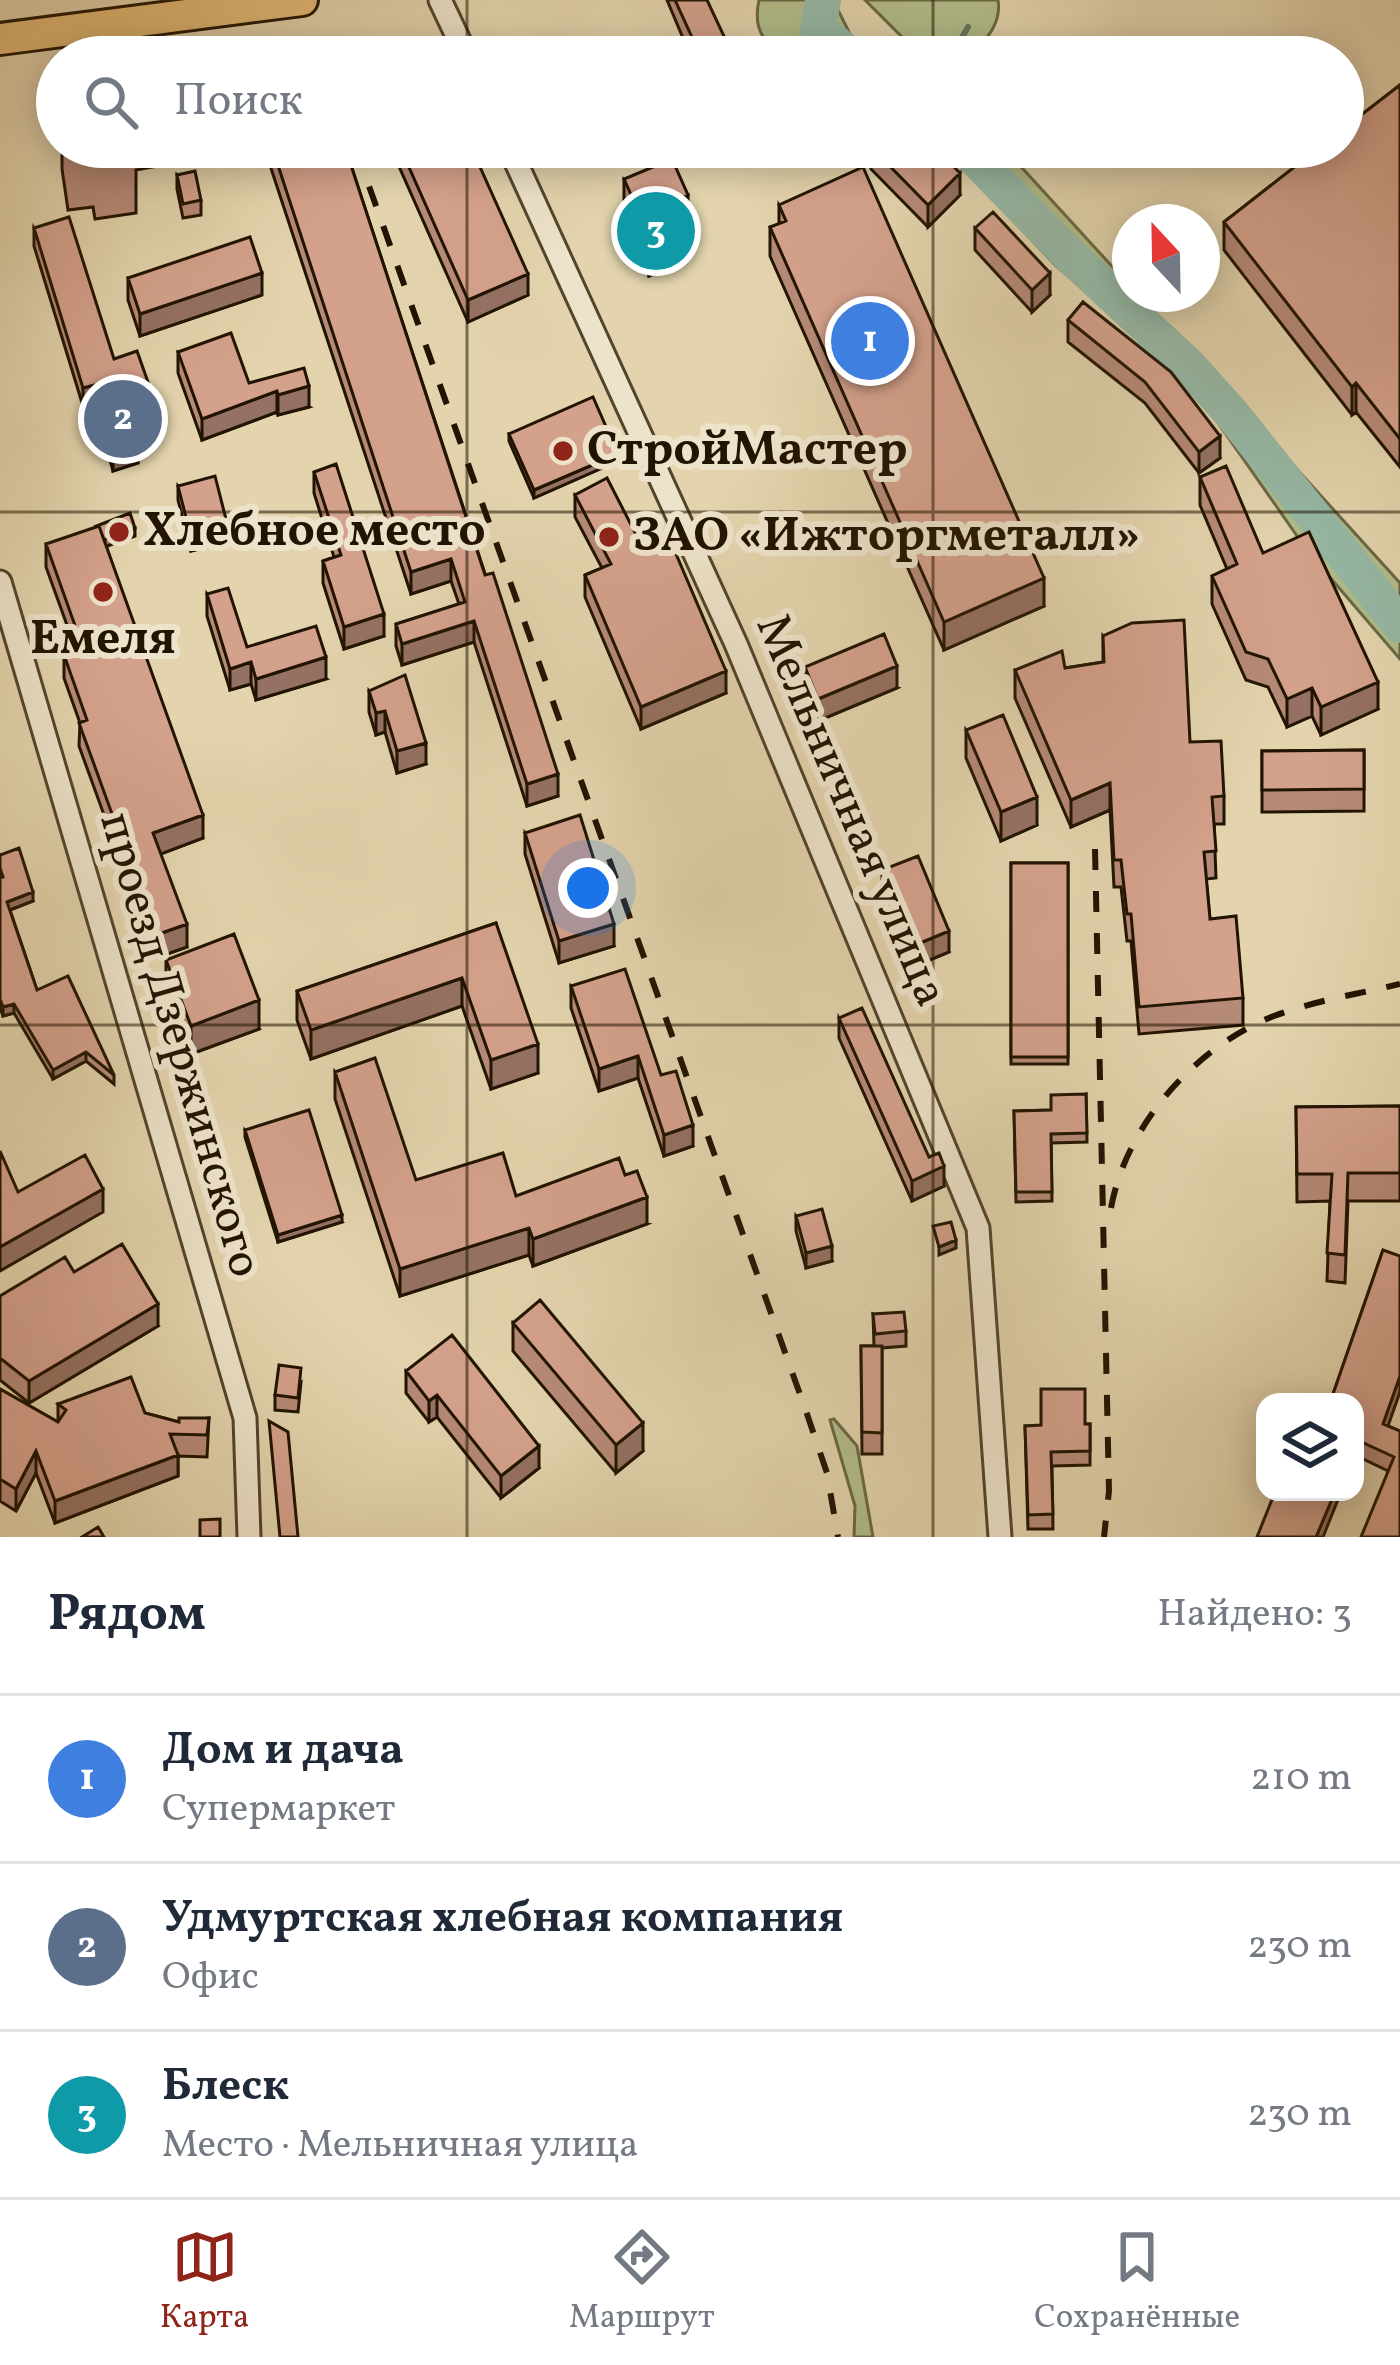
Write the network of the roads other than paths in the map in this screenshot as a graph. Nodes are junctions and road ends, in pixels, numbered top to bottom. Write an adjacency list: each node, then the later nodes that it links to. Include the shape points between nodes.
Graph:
1 (302, 0): 4 (main road)
2 (440, 0): 3 (street)
3 (456, 36)
4 (0, 39)
5 (518, 168): 8 (street, Мельничная улица, via 736,644 978,1228)
6 (0, 582): 7 (street, проезд Дзержинского, via 245,1418)
7 (250, 1537)
8 (1000, 1537)

